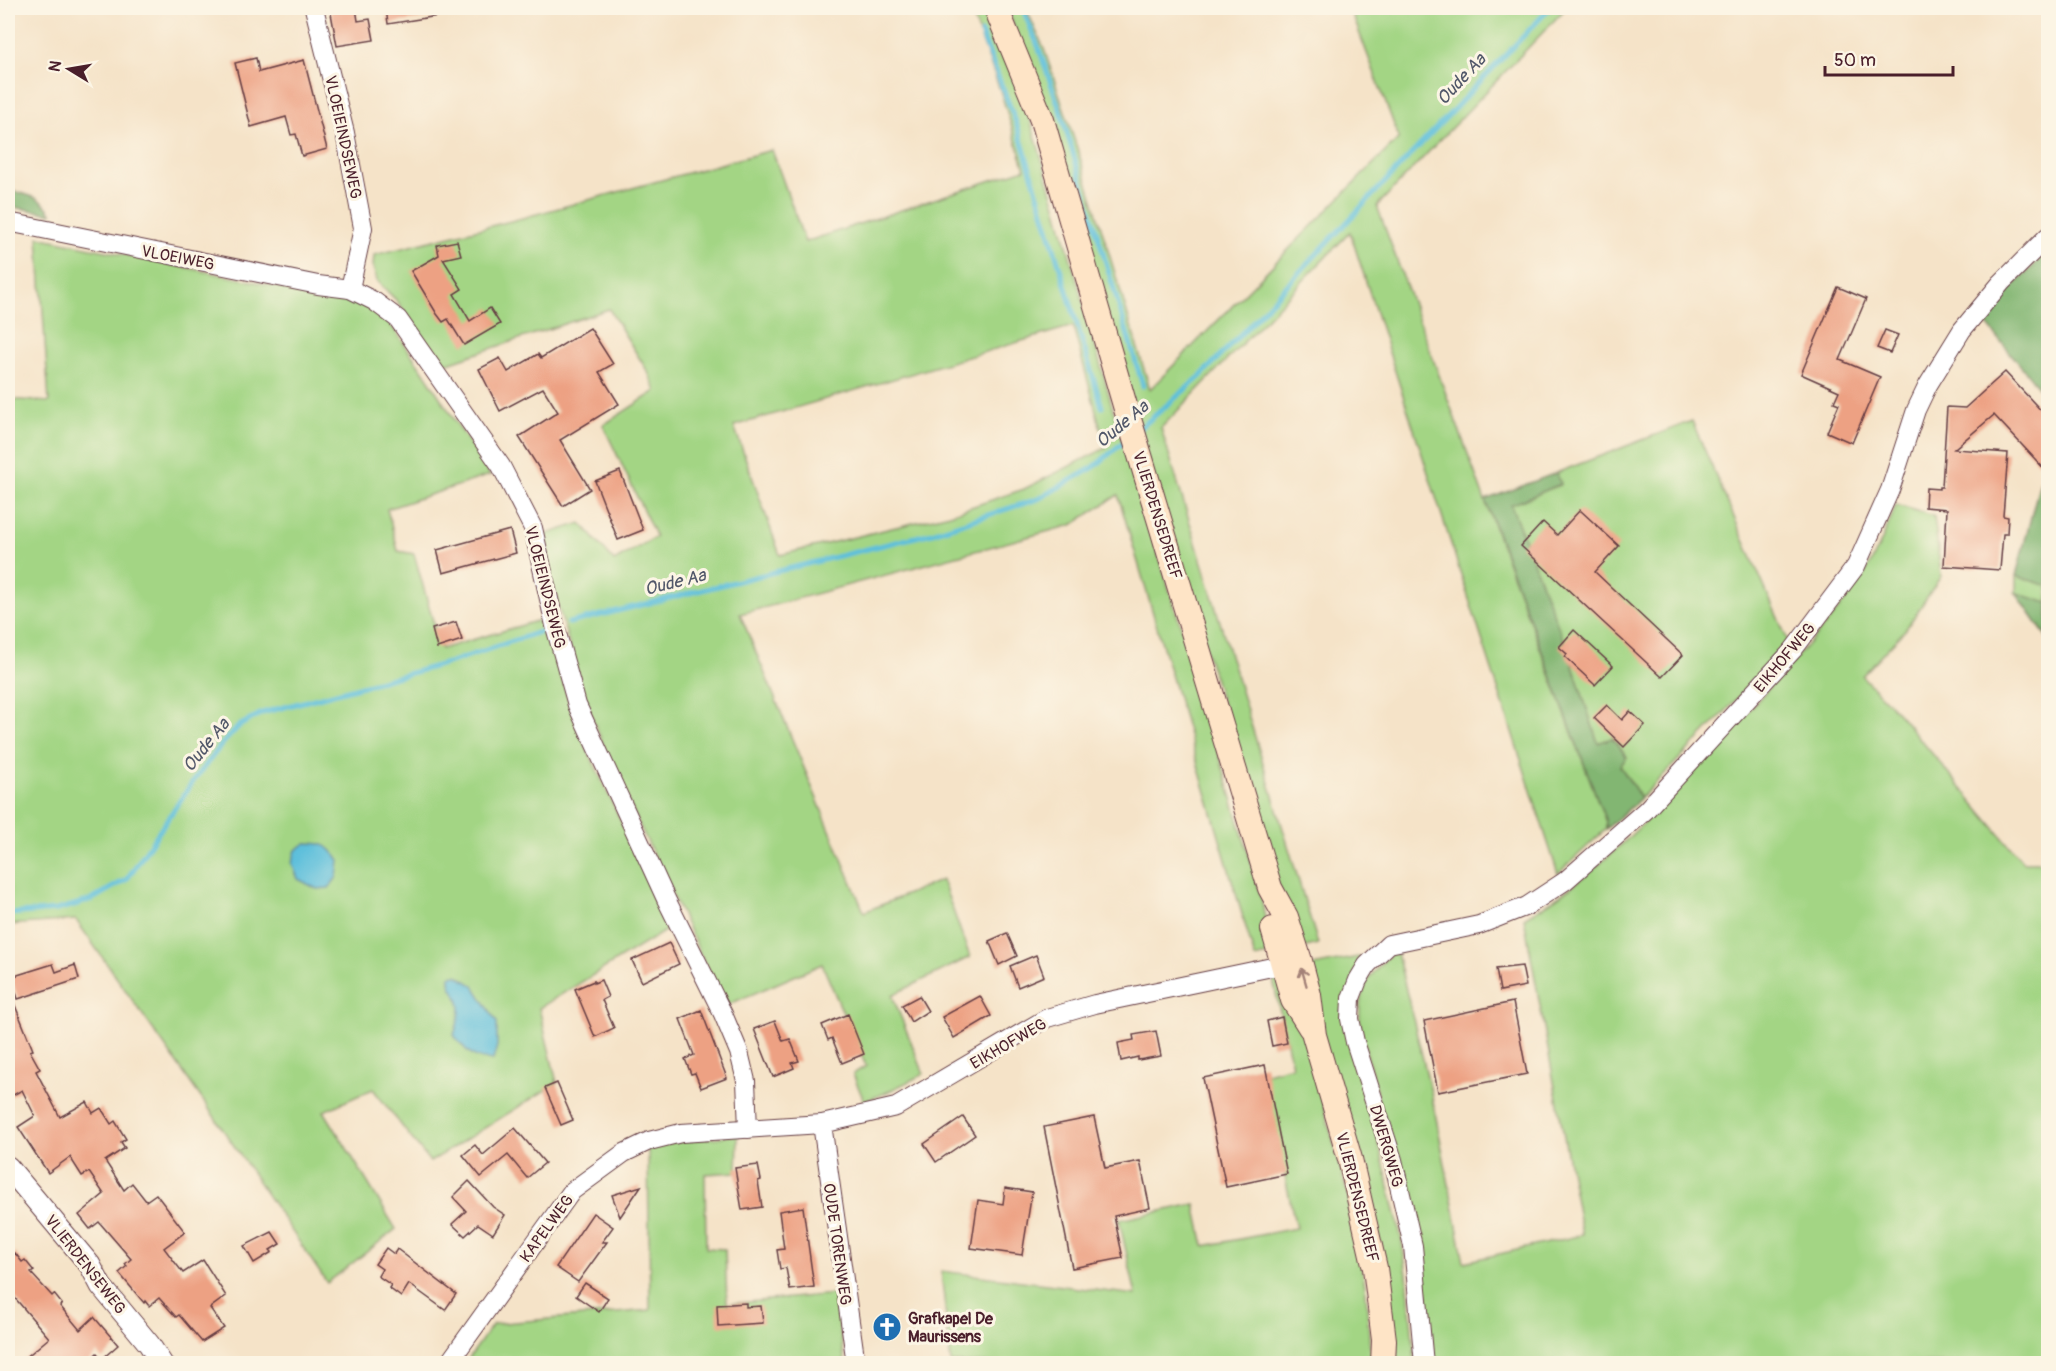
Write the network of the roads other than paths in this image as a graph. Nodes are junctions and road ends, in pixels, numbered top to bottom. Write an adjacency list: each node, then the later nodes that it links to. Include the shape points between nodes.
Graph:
1 (314, 8): 5 (street, VLOEIEINDSEWEG, via 345,133 363,228)
2 (996, 8): 14 (main road, VLIERDENSEDREEF, via 1042,120 1270,888 1286,916 1310,995 1314,1035 1350,1159 1375,1268)
3 (8, 222): 5 (street, VLOEIWEG)
4 (2049, 236): 6 (street, EIKHOFWEG, via 2001,283 1962,330 1928,385 1890,490 1856,566 1793,650 1646,810 1565,881 1527,906 1479,925)
5 (350, 289): 9 (street, VLOEIEINDSEWEG, via 398,320 501,466 533,528 577,705 723,1014 746,1081)
6 (1389, 944): 15 (street, DWERGWEG, via 1367,964 1358,980 1351,998 1350,1019 1393,1160 1413,1246)
7 (1272, 967): 8 (street, EIKHOFWEG, via 1047,1018 896,1107)
8 (822, 1124): 9 (street, KAPELWEG); 13 (street, OUDE TORENWEG)
9 (748, 1130): 12 (street, KAPELWEG, via 681,1133 649,1142 624,1153 572,1191)
10 (8, 1167): 11 (street, VLIERDENSEWEG, via 90,1265 101,1286)
11 (162, 1364)
12 (448, 1364)
13 (856, 1364)
14 (1383, 1364)
15 (1424, 1364)

